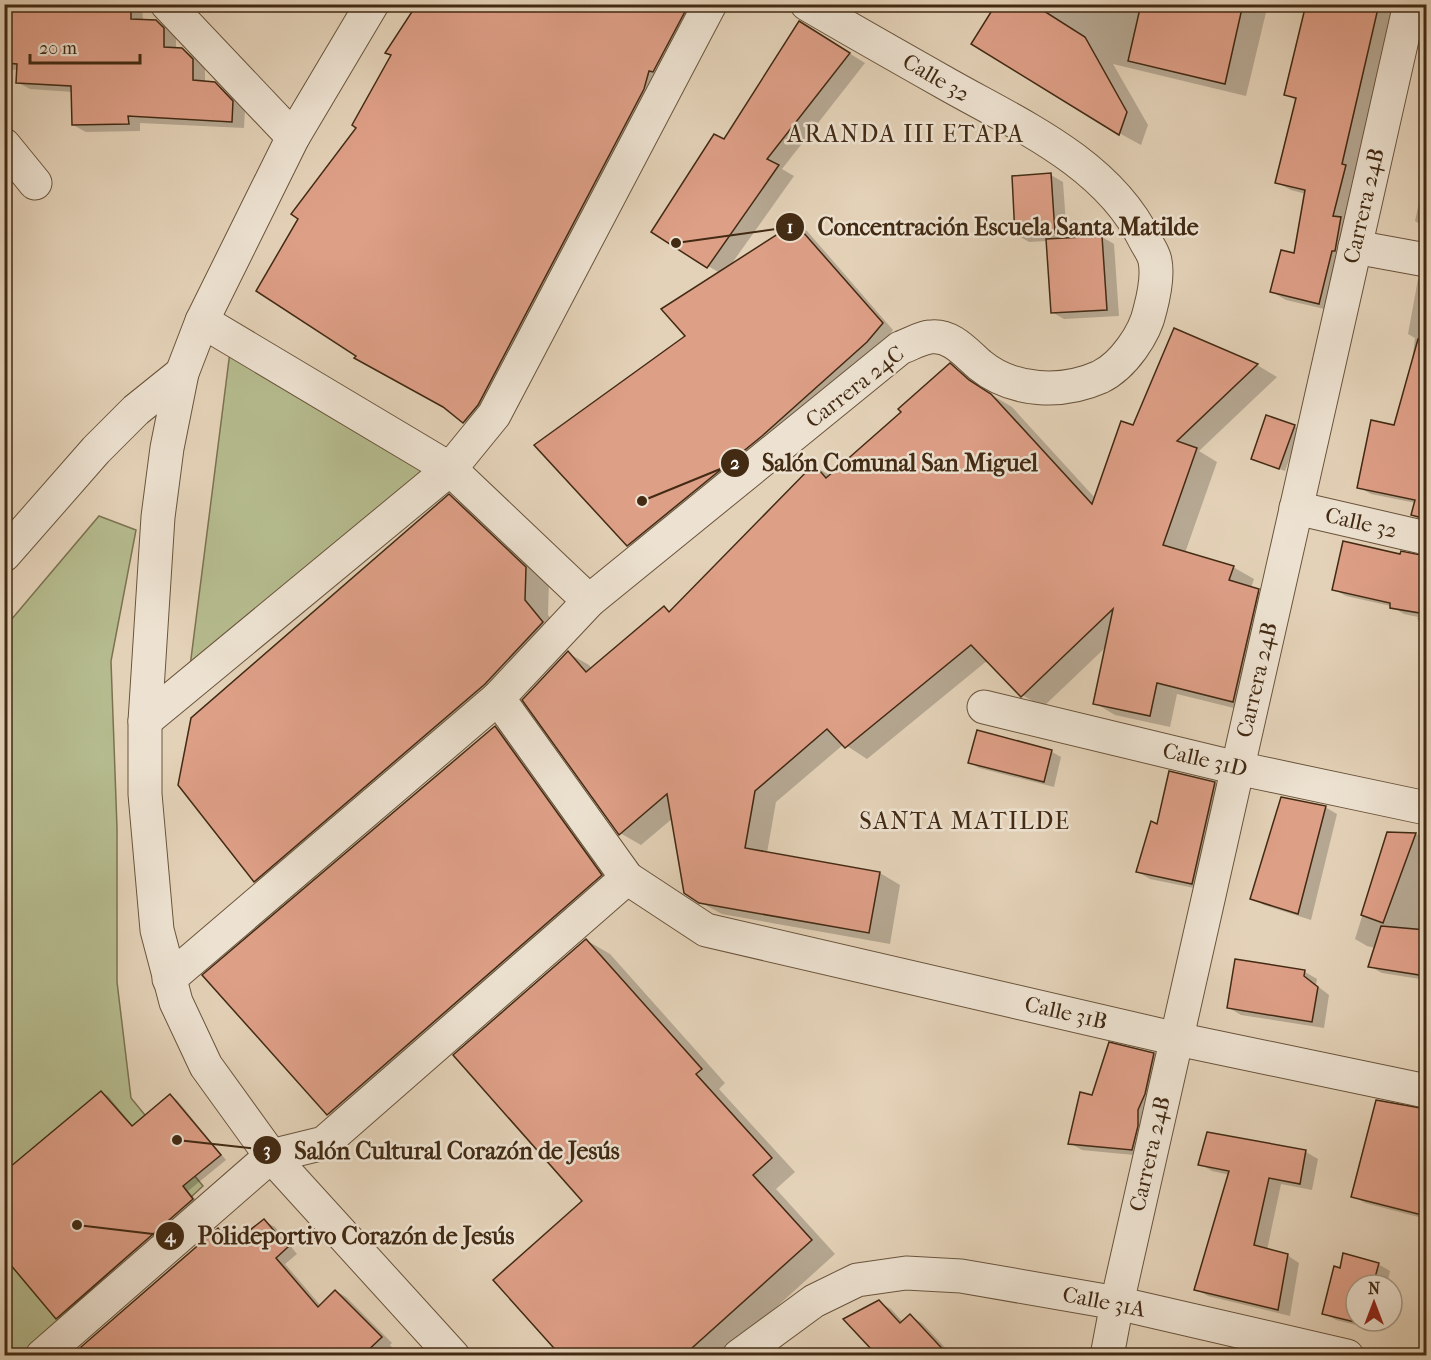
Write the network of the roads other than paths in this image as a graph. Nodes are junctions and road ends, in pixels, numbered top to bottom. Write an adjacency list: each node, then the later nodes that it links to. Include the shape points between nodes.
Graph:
1 (167, 4): 6 (street)
2 (372, 4): 6 (street)
3 (710, 4): 14 (street, via 494,414)
4 (807, 4): 10 (street, Calle 32, via 1056,146 1111,190 1139,228)
5 (1410, 4): 9 (street, Carrera 24B)
6 (293, 137): 12 (street)
7 (4, 145): 8 (street)
8 (35, 183)
9 (1355, 247): 11 (street); 15 (street, Carrera 24B)
10 (1155, 260): 18 (street, Carrera 24C, via 1155,291 1147,324 1128,355 1102,376 1071,387 1033,388 1005,381 945,339 930,336 900,348)
11 (1426, 260)
12 (202, 321): 13 (street); 14 (street)
13 (182, 373): 17 (street, via 136,410 96,450); 21 (street, via 158,517)
14 (450, 469): 18 (street); 21 (street)
15 (1296, 508): 16 (street, Calle 32); 22 (street, Carrera 24B)
16 (1426, 538)
17 (4, 555)
18 (589, 601): 19 (street, Carrera 24C)
19 (498, 698): 24 (street); 25 (street, Carrera 24C)
20 (984, 707): 22 (street, Calle 31D)
21 (146, 720): 25 (street, via 148,849 157,930)
22 (1237, 768): 23 (street, Calle 31D); 26 (street, Carrera 24B)
23 (1426, 808)
24 (627, 878): 26 (street, Calle 31B, via 706,930); 28 (street, via 324,1143)
25 (169, 979): 28 (street, via 206,1066)
26 (1176, 1039): 27 (street, Calle 31B); 29 (street, Carrera 24B)
27 (1426, 1091)
28 (271, 1156): 30 (street); 31 (street)
29 (1117, 1303): 32 (street, Calle 31A, via 961,1276 906,1273 857,1281 814,1301); 33 (street, Carrera 24B); 34 (street, Calle 31A)
30 (42, 1356)
31 (453, 1356)
32 (739, 1356)
33 (1107, 1356)
34 (1347, 1356)

